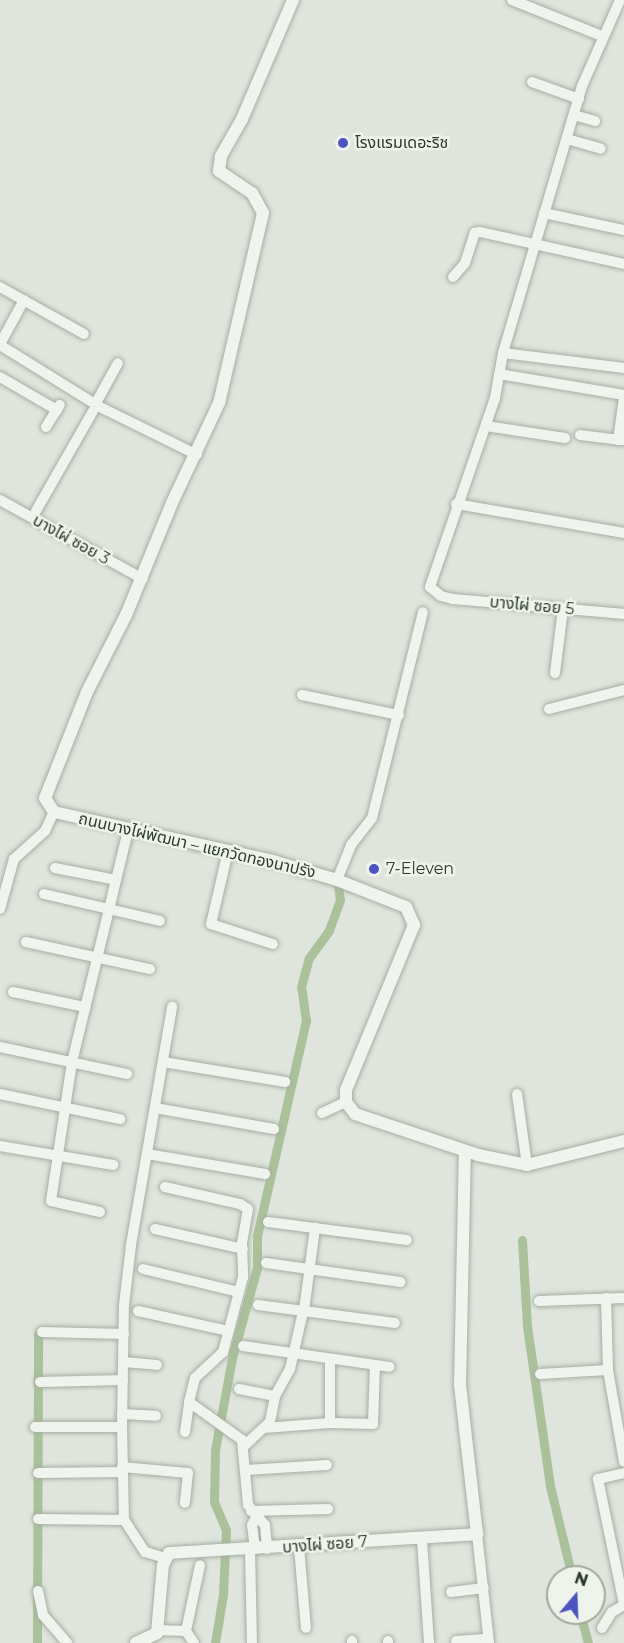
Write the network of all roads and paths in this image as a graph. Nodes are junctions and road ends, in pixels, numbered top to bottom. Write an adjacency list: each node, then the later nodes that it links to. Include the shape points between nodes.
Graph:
1 (293, 0): 32 (street, via 242,119 221,156 219,171 252,193 263,213 219,403)
2 (512, 0): 4 (street)
3 (620, 0): 4 (street)
4 (602, 36): 6 (street)
5 (531, 82): 6 (street)
6 (579, 99): 7 (street)
7 (574, 115): 8 (street); 9 (street)
8 (595, 121)
9 (567, 139): 10 (street); 11 (street)
10 (601, 149)
11 (544, 213): 12 (street); 13 (street)
12 (624, 230)
13 (536, 246): 14 (street); 15 (street, via 475,233 465,263); 20 (street)
14 (624, 264)
15 (453, 277)
16 (0, 287): 17 (street)
17 (24, 300): 18 (street); 19 (street)
18 (84, 334)
19 (0, 344): 26 (street)
20 (503, 353): 22 (street); 23 (street)
21 (118, 363): 26 (street)
22 (624, 368)
23 (499, 374): 25 (street); 27 (street)
24 (0, 377): 28 (street, via 58,407)
25 (624, 396): 31 (street)
26 (96, 405): 32 (street); 35 (street)
27 (486, 426): 30 (street); 34 (street)
28 (46, 427)
29 (580, 435): 31 (street)
30 (565, 438)
31 (621, 440)
32 (197, 455): 37 (street, via 172,503)
33 (0, 500): 37 (street, บางไผ่ ซอย 3)
34 (456, 504): 36 (street); 38 (street, บางไผ่ ซอย 5, via 430,587 441,596)
35 (36, 511)
36 (624, 533)
37 (143, 579): 46 (street, via 48,785 45,798)
38 (563, 609): 40 (street, บางไผ่ ซอย 5); 41 (street)
39 (423, 612): 45 (street)
40 (624, 614)
41 (555, 673)
42 (624, 690): 44 (street)
43 (302, 695): 45 (street)
44 (549, 709)
45 (399, 715): 51 (street, via 372,818 351,845)
46 (54, 812): 47 (street, ถนนบางไผ่พัฒนา – แยกวัดทองนาปรัง); 53 (street, via 45,831 14,859)
47 (128, 830): 48 (street, ถนนบางไผ่พัฒนา – แยกวัดทองนาปรัง); 50 (street)
48 (228, 851): 51 (street, ถนนบางไผ่พัฒนา – แยกวัดทองนาปรัง); 57 (street, via 211,924)
49 (55, 868): 50 (street)
50 (116, 880): 54 (street)
51 (337, 880): 70 (street, ถนนบางไผ่พัฒนา – แยกวัดทองนาปรัง, via 406,907 414,925 346,1090)
52 (44, 894): 54 (street)
53 (0, 904)
54 (109, 909): 55 (street); 58 (street)
55 (160, 921)
56 (27, 942): 58 (street)
57 (273, 944)
58 (97, 957): 59 (street); 61 (street)
59 (150, 969)
60 (13, 992): 61 (street)
61 (85, 1007): 64 (street)
62 (172, 1007): 65 (street)
63 (0, 1047): 64 (street)
64 (72, 1062): 66 (street); 71 (street)
65 (163, 1062): 67 (street); 72 (street)
66 (127, 1074)
67 (285, 1082)
68 (0, 1094): 71 (street)
69 (517, 1094): 82 (street)
70 (346, 1102): 73 (street); 78 (street, via 355,1114)
71 (65, 1107): 74 (street); 80 (street)
72 (155, 1108): 75 (street); 79 (street)
73 (322, 1113)
74 (120, 1119)
75 (274, 1129)
76 (624, 1141): 82 (street)
77 (0, 1146): 80 (street)
78 (465, 1151): 82 (street); 139 (street, via 460,1385)
79 (147, 1154): 83 (street); 105 (street, via 131,1245)
80 (58, 1156): 81 (street); 85 (street, via 51,1201)
81 (113, 1165)
82 (527, 1165)
83 (265, 1174)
84 (165, 1187): 90 (street, via 245,1207)
85 (100, 1212)
86 (268, 1222): 87 (street)
87 (315, 1228): 89 (street); 93 (street)
88 (155, 1229): 90 (street)
89 (407, 1240)
90 (243, 1249): 95 (street, via 244,1271)
91 (266, 1263): 93 (street)
92 (143, 1269): 95 (street)
93 (310, 1269): 94 (street); 101 (street)
94 (401, 1281)
95 (239, 1292): 103 (street)
96 (606, 1298): 97 (street); 98 (street); 113 (street)
97 (624, 1298)
98 (539, 1301)
99 (258, 1305): 101 (street)
100 (138, 1311): 103 (street)
101 (304, 1311): 102 (street); 107 (street)
102 (395, 1323)
103 (228, 1331): 119 (street, via 223,1352 192,1383)
104 (42, 1332): 105 (street)
105 (124, 1334): 109 (street)
106 (243, 1346): 107 (street)
107 (294, 1353): 108 (street); 118 (street)
108 (330, 1359): 111 (street); 122 (street)
109 (124, 1362): 110 (street); 115 (street)
110 (157, 1365)
111 (375, 1365): 112 (street); 122 (street, via 373,1424)
112 (390, 1367)
113 (608, 1370): 114 (street); 128 (street)
114 (540, 1374)
115 (123, 1380): 116 (street); 120 (street)
116 (40, 1382)
117 (239, 1389): 118 (street)
118 (275, 1396): 125 (street, via 270,1422)
119 (189, 1402): 126 (street); 127 (street, via 242,1440)
120 (123, 1413): 121 (street); 124 (street)
121 (156, 1416)
122 (330, 1423): 125 (street)
123 (35, 1427): 124 (street)
124 (122, 1427): 130 (street)
125 (264, 1428): 127 (street)
126 (185, 1432)
127 (244, 1446): 131 (street)
128 (624, 1462)
129 (327, 1465): 131 (street)
130 (122, 1470): 132 (street); 134 (street, via 188,1473); 138 (street)
131 (246, 1470): 136 (street)
132 (38, 1473)
133 (624, 1473): 148 (street, via 598,1479)
134 (185, 1503)
135 (328, 1509): 136 (street)
136 (254, 1514): 142 (street, via 265,1525)
137 (38, 1519): 138 (street)
138 (124, 1520): 143 (street, via 145,1552)
139 (477, 1534): 140 (street, บางไผ่ ซอย 7); 145 (street)
140 (422, 1539): 141 (street, บางไผ่ ซอย 7); 159 (street)
141 (299, 1547): 142 (street, บางไผ่ ซอย 7); 149 (street)
142 (257, 1549): 143 (street, บางไผ่ ซอย 7, via 180,1551); 158 (street)
143 (165, 1558): 151 (street)
144 (200, 1565): 152 (street)
145 (484, 1588): 147 (street); 154 (street)
146 (38, 1591): 155 (street, via 43,1615)
147 (451, 1592)
148 (624, 1603): 150 (street, via 612,1612)
149 (306, 1628)
150 (602, 1628)
151 (159, 1630): 152 (street); 156 (street, via 151,1638)
152 (186, 1631): 157 (street)
153 (456, 1641): 154 (street)
154 (489, 1641)
155 (67, 1643)
156 (136, 1643)
157 (194, 1643)
158 (252, 1643)
159 (429, 1643)

